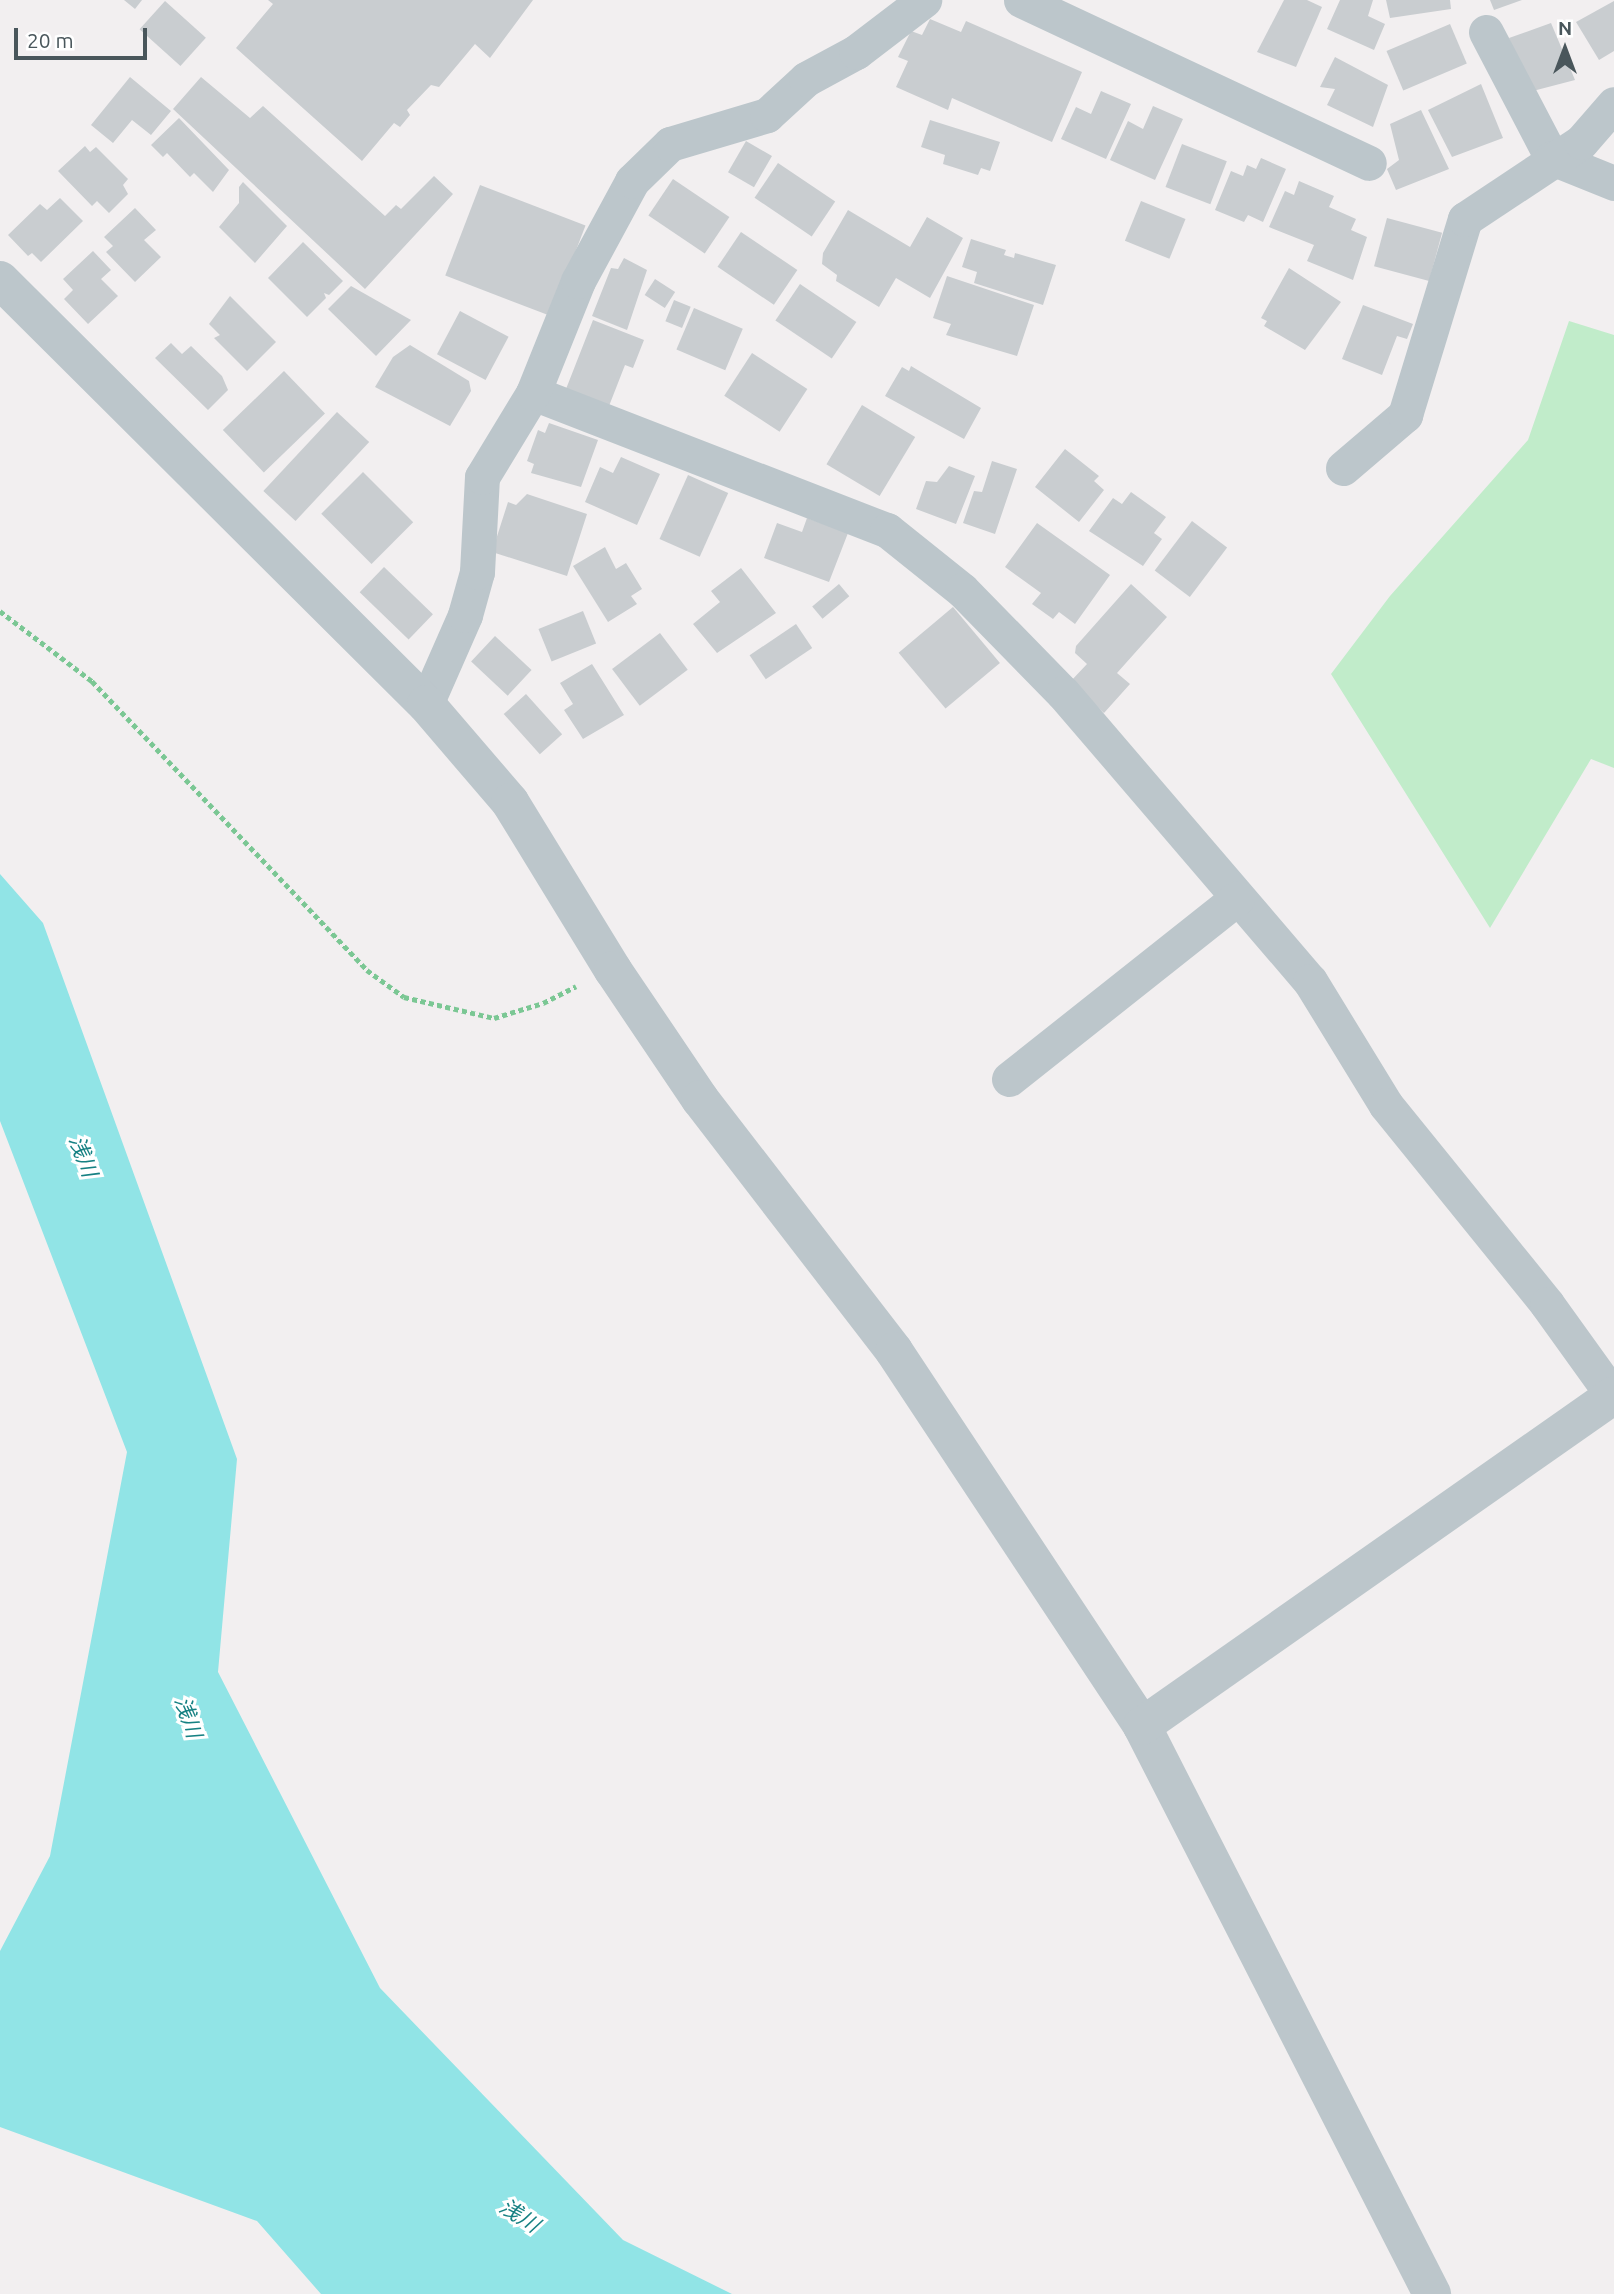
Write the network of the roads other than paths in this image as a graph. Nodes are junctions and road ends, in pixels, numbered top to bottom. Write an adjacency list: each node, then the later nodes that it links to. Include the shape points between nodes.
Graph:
1 (924, 0): 9 (street, via 856,52 806,79 767,116 670,144 632,181 578,281)
2 (1021, 0): 6 (street)
3 (1486, 32): 5 (street)
4 (1614, 104): 5 (street, via 1581,142)
5 (1552, 158): 7 (street); 10 (street, via 1465,219 1405,415)
6 (1369, 163)
7 (1614, 183)
8 (0, 280): 11 (street)
9 (533, 393): 11 (street, via 482,477 477,572 465,615); 12 (street, via 887,530 962,590 1063,693)
10 (1343, 468)
11 (426, 705): 15 (street, via 510,802 613,970 700,1099 894,1351)
12 (1237, 898): 13 (street); 14 (street, via 1310,981 1386,1105 1547,1304)
13 (1009, 1079)
14 (1614, 1395): 15 (street)
15 (1142, 1726): 16 (street)
16 (1432, 2294)

